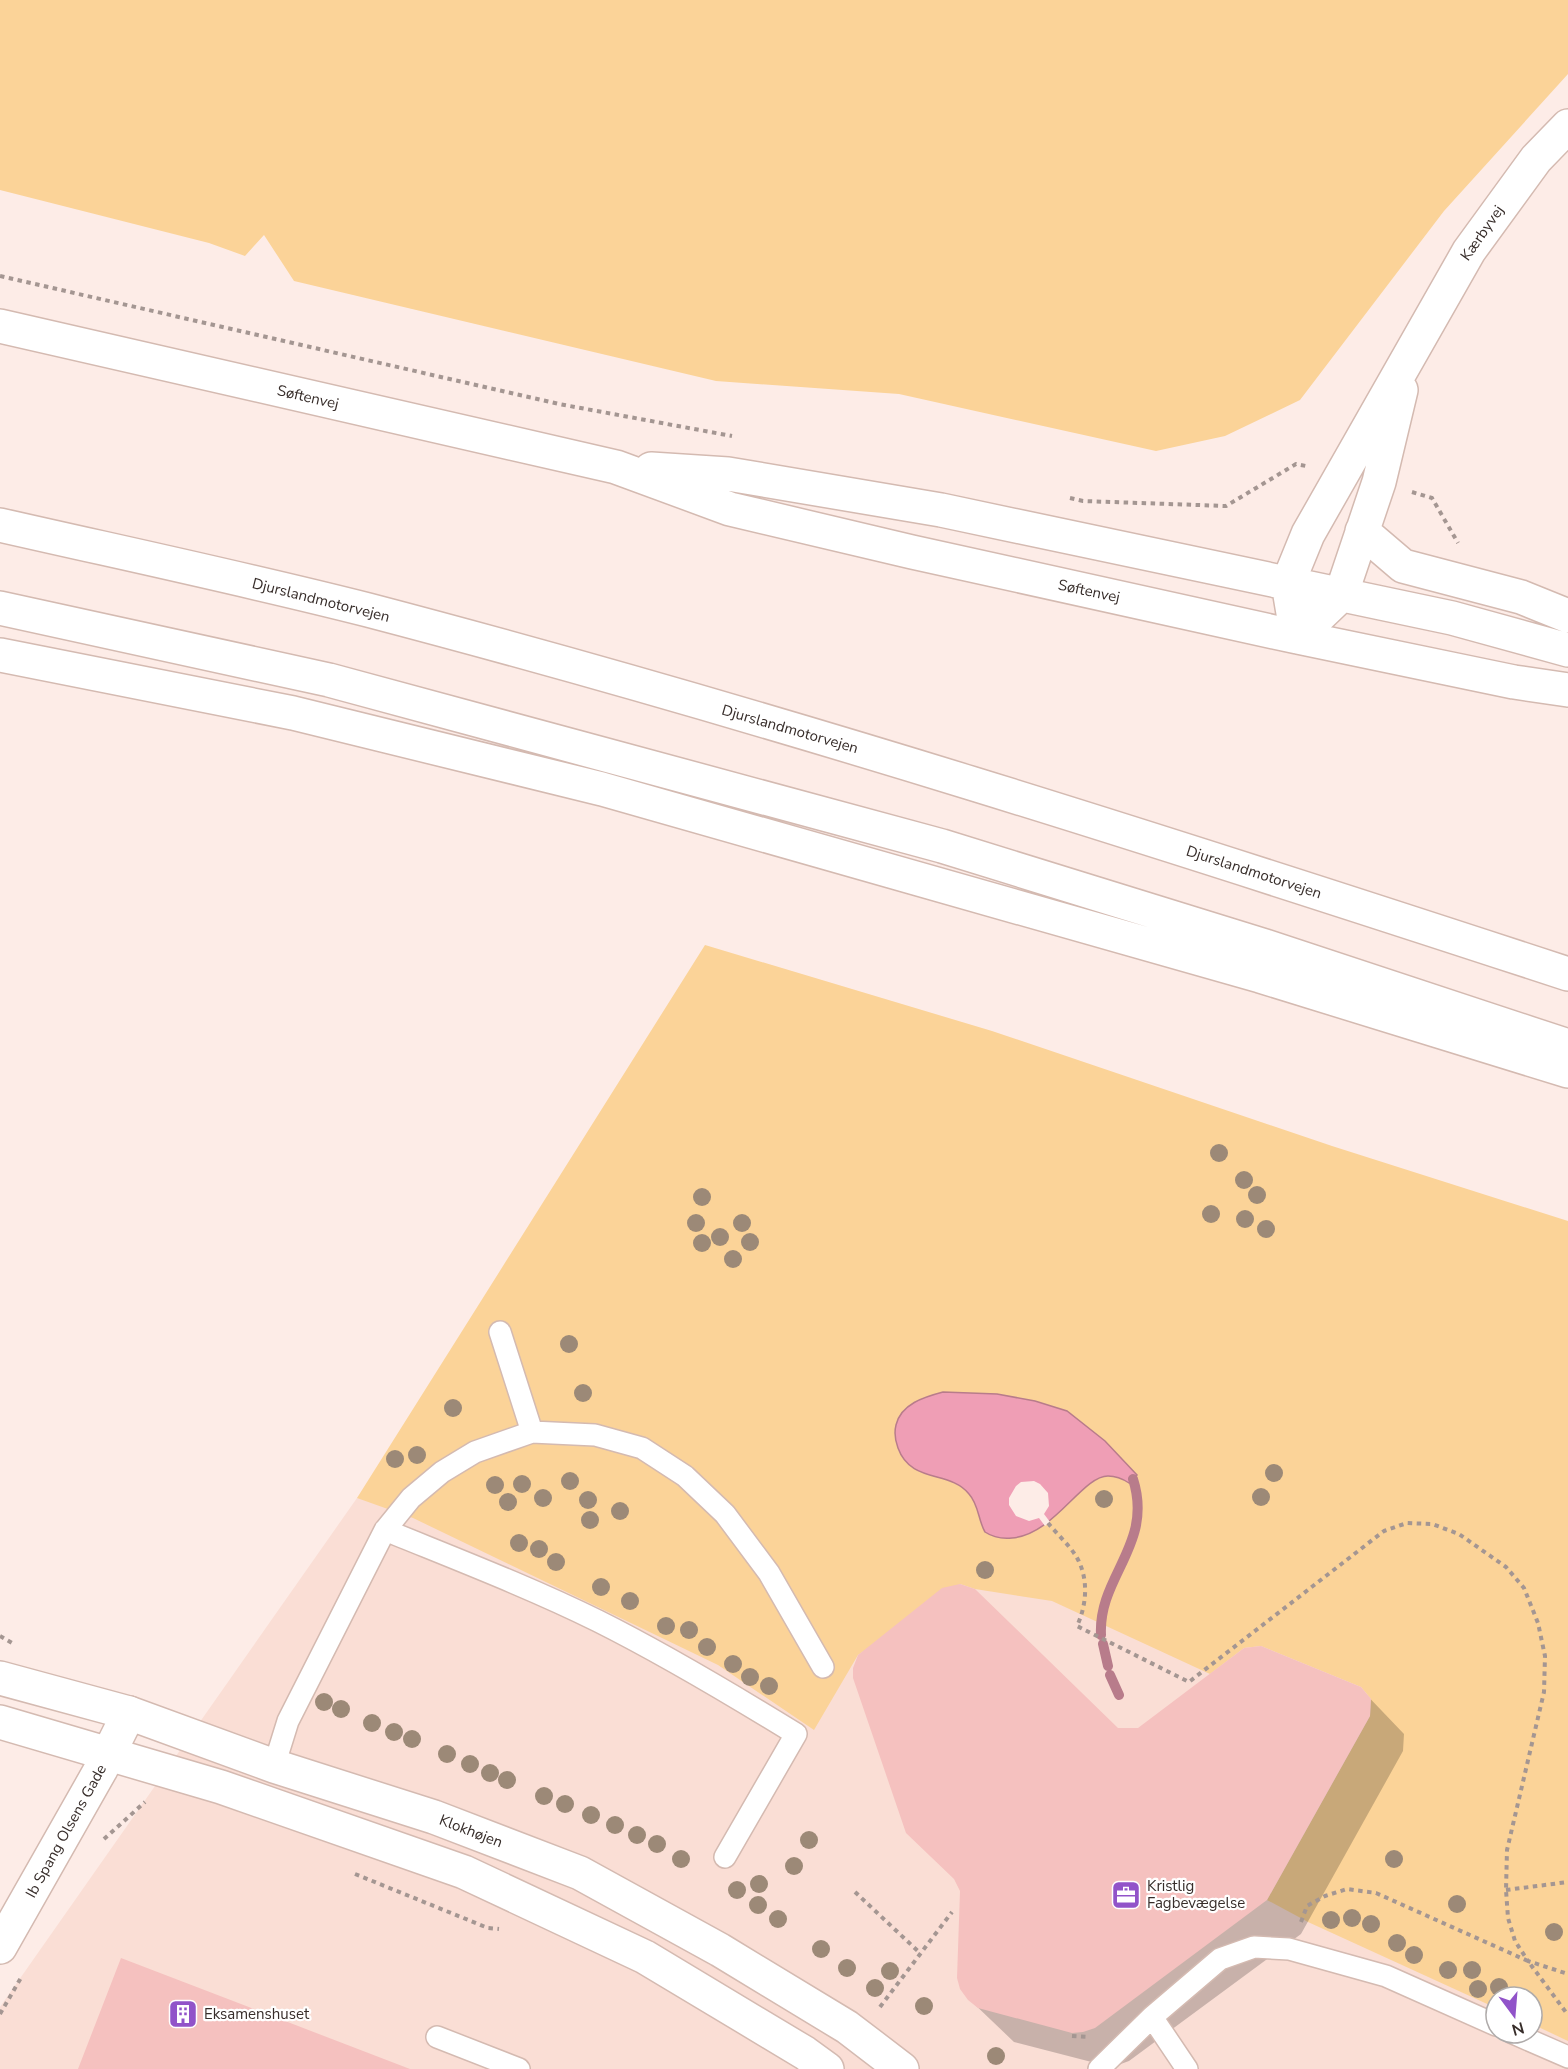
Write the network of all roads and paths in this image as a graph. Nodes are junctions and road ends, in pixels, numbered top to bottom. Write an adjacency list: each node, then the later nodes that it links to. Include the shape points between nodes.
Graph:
1 (1568, 126): 4 (main road, Kærbyvej, via 1536,159 1469,251)
2 (0, 276): 5 (path, via 547,402)
3 (0, 326): 6 (main road, Søftenvej)
4 (1411, 351): 7 (main road, Kærbyvej); 8 (main road)
5 (734, 436)
6 (616, 467): 15 (main road, Søftenvej, via 728,474 941,510); 19 (main road, Søftenvej, via 730,509)
7 (1344, 470): 9 (path, via 1296,464 1226,506 1083,501); 15 (main road, Kærbyvej, via 1308,534)
8 (1379, 482): 12 (main road); 13 (path, via 1432,498)
9 (1060, 496)
10 (0, 515): 14 (main road)
11 (0, 525): 14 (main road, Djurslandmotorvejen)
12 (1362, 531): 16 (main road); 18 (main road, via 1403,566 1521,597)
13 (1459, 545)
14 (114, 551): 23 (main road, Djurslandmotorvejen, via 377,613 880,755 1164,842)
15 (1288, 583): 16 (main road, Søftenvej); 19 (main road)
16 (1341, 595): 19 (main road); 20 (main road, Søftenvej, via 1452,618)
17 (0, 608): 24 (main road, via 329,680 942,846)
18 (1568, 616)
19 (1297, 637): 22 (main road, Søftenvej)
20 (1568, 650)
21 (0, 655): 25 (main road, via 293,714 602,789 1260,976)
22 (1568, 690)
23 (1568, 974)
24 (1568, 1046)
25 (1568, 1071)
26 (500, 1332): 27 (lane)
27 (532, 1432): 29 (lane, via 475,1452 442,1472 411,1498); 30 (lane, via 595,1435 642,1448 685,1476 725,1514 769,1573)
28 (1048, 1523): 40 (path, via 1077,1557 1082,1573 1086,1596 1077,1626 1189,1682 1384,1531 1407,1523 1432,1524 1459,1534 1506,1567 1524,1588 1538,1623 1545,1656 1544,1692 1507,1850)
29 (385, 1530): 35 (lane, via 288,1721); 38 (lane, via 597,1621 701,1676 796,1734)
30 (823, 1667)
31 (0, 1678): 32 (main road, Klokhøjen)
32 (129, 1713): 34 (main road, Ib Spang Olsens Gade); 35 (main road, Klokhøjen)
33 (0, 1722): 34 (main road)
34 (108, 1755): 43 (main road, Ib Spang Olsens Gade); 58 (main road, via 220,1788 464,1872 645,1957)
35 (274, 1766): 59 (main road, Klokhøjen, via 434,1817 580,1873 720,1950 847,2027)
36 (150, 1799): 37 (path)
37 (99, 1842)
38 (725, 1857)
39 (1568, 1882): 40 (path)
40 (1506, 1890): 46 (path, via 1508,1918)
41 (855, 1892): 45 (path)
42 (952, 1912): 45 (path)
43 (0, 1947)
44 (1289, 1949): 46 (path, via 1307,1906 1347,1889 1376,1893); 52 (lane, via 1254,1947 1220,1959); 53 (lane, via 1386,1976)
45 (920, 1953): 51 (path)
46 (1528, 1961): 48 (path); 50 (path)
47 (23, 1974): 49 (path)
48 (1568, 1974)
49 (0, 2014)
50 (1568, 2015)
51 (873, 2016)
52 (1152, 2017): 60 (lane); 61 (lane)
53 (1484, 2020)
54 (437, 2037): 57 (lane)
55 (1540, 2045): 56 (lane)
56 (1568, 2057)
57 (519, 2069)
58 (827, 2069)
59 (902, 2069)
60 (1099, 2069)
61 (1187, 2069)

